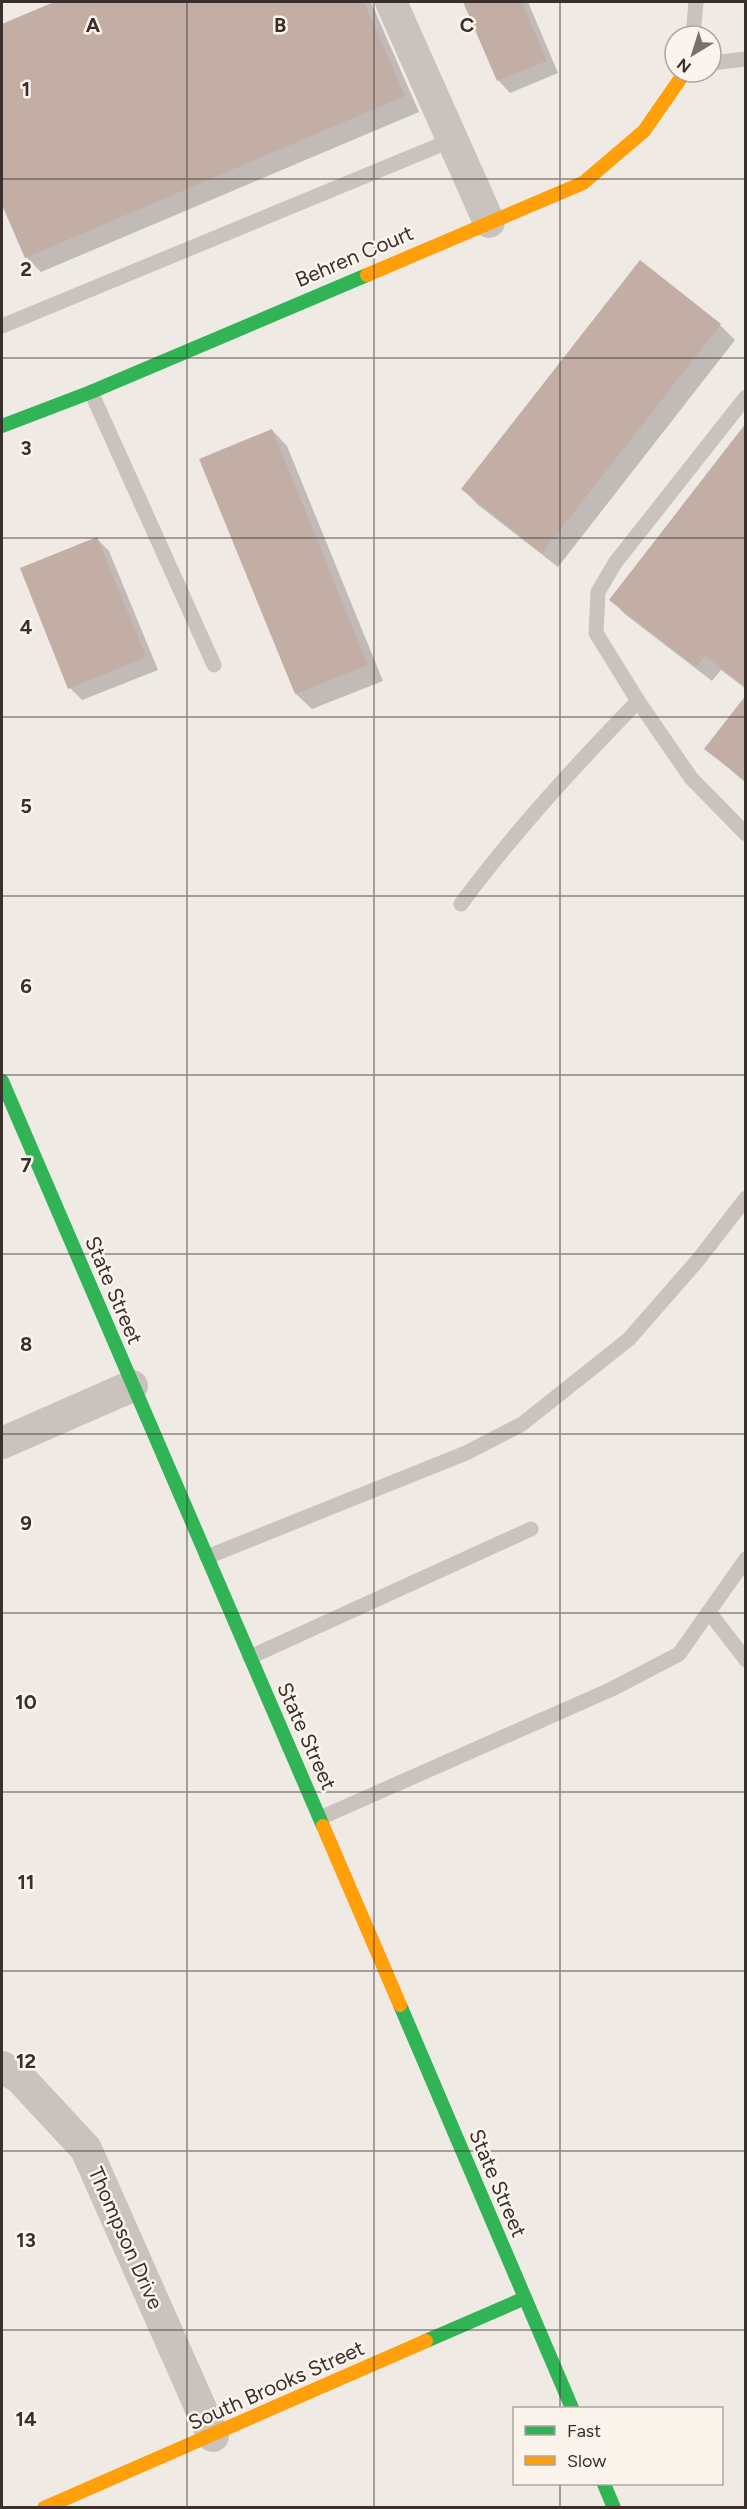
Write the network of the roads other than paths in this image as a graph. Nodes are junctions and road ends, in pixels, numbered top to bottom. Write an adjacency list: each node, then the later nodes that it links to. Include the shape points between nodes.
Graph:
1 (391, 2): 7 (street)
2 (696, 2): 3 (lane)
3 (694, 24)
4 (746, 59): 5 (lane)
5 (723, 62)
6 (677, 84): 8 (main road, Behren Court, via 644,131 583,183)
7 (452, 140): 8 (street); 9 (lane)
8 (489, 222): 10 (main road, Behren Court)
9 (2, 326)
10 (91, 392): 12 (main road, Behren Court); 13 (lane)
11 (746, 398): 14 (lane, via 615,563 598,592 596,633)
12 (2, 426)
13 (214, 665)
14 (638, 701): 15 (lane, via 691,778); 16 (lane, via 590,750)
15 (746, 834)
16 (461, 904)
17 (2, 1081): 18 (main road, State Street)
18 (6, 1102): 20 (main road, State Street)
19 (746, 1198): 23 (lane, via 629,1339 522,1424 466,1453)
20 (132, 1386): 21 (street); 23 (main road, State Street)
21 (2, 1443)
22 (531, 1529): 26 (lane)
23 (207, 1557): 26 (main road, State Street)
24 (746, 1559): 25 (lane)
25 (709, 1612): 27 (lane); 28 (lane, via 679,1654 612,1689)
26 (250, 1657): 28 (main road, State Street)
27 (746, 1660)
28 (320, 1818): 30 (main road, State Street)
29 (2, 2067): 32 (street, Thompson Drive, via 20,2079 86,2149)
30 (525, 2298): 31 (main road, State Street); 32 (main road, South Brooks Street)
31 (571, 2407)
32 (213, 2436): 34 (main road, South Brooks Street)
33 (604, 2485): 35 (main road)
34 (44, 2508)
35 (614, 2508)

